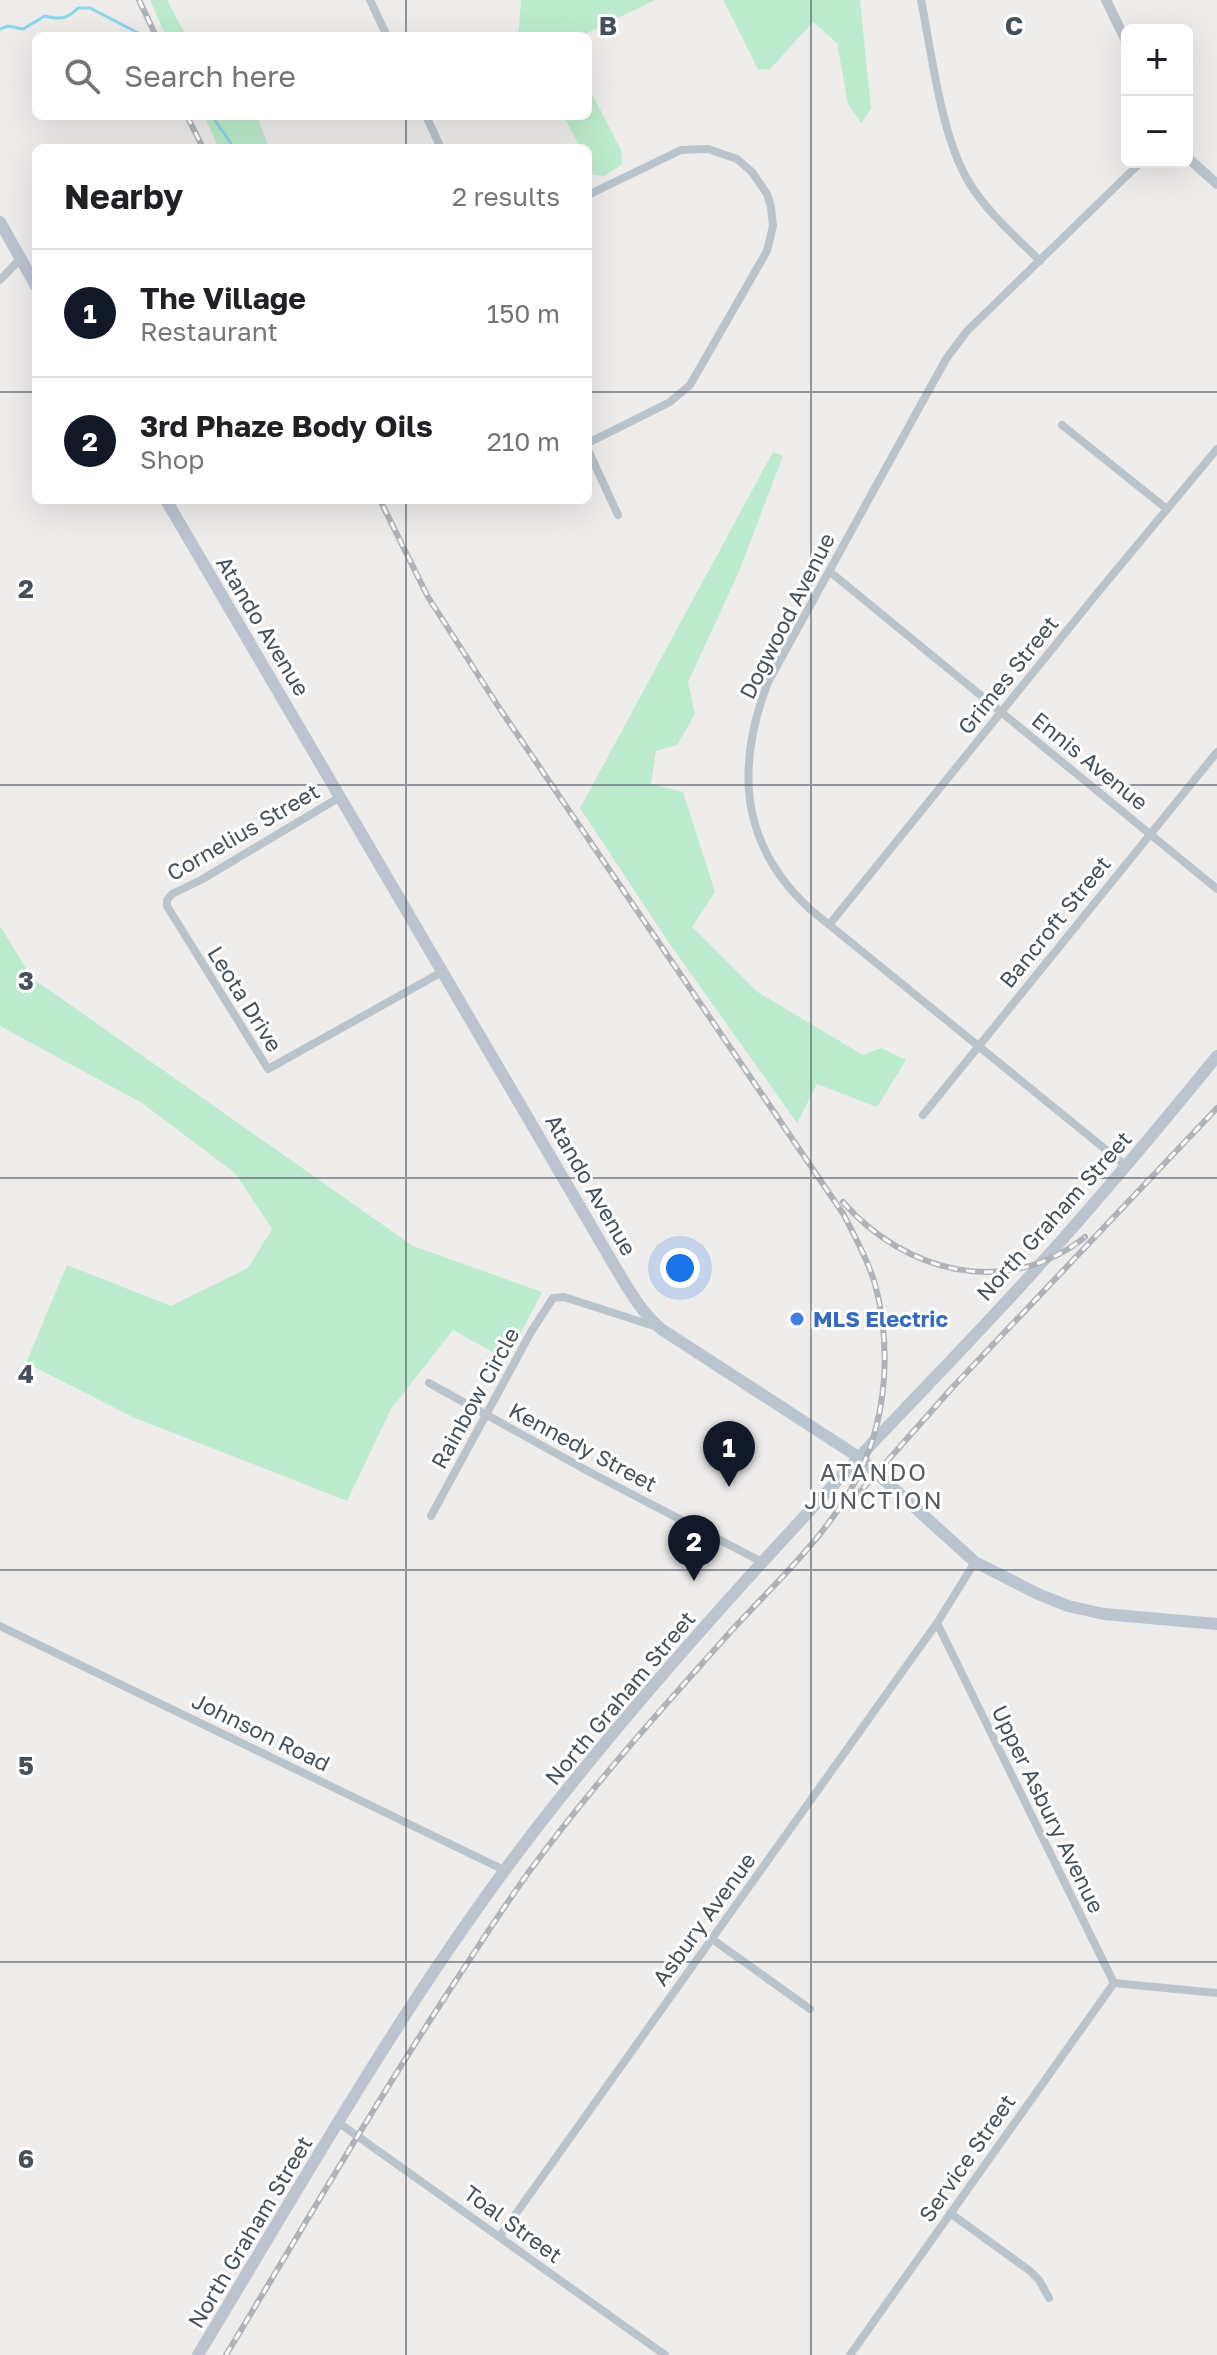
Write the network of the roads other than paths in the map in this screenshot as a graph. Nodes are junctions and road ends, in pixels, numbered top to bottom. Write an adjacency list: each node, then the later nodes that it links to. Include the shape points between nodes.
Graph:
1 (370, 0): 5 (street)
2 (921, 0): 14 (street, via 958,160 977,195)
3 (1106, 0): 4 (street)
4 (1121, 31)
5 (385, 32)
6 (428, 120): 7 (street)
7 (439, 144)
8 (1193, 162): 10 (street)
9 (1135, 168): 14 (street, Dogwood Avenue)
10 (1217, 184)
11 (592, 193): 18 (street, via 681,150 708,149 737,159 752,172 767,194 773,226 767,251 690,385 670,402)
12 (0, 222): 13 (main road)
13 (21, 258): 15 (main road); 16 (street)
14 (1040, 261): 24 (street, Dogwood Avenue, via 967,331 946,359)
15 (32, 279)
16 (0, 280)
17 (1062, 425): 22 (street)
18 (592, 441)
19 (1217, 449): 22 (street, Grimes Street)
20 (592, 459): 23 (street)
21 (168, 504): 27 (main road, Atando Avenue)
22 (1167, 509): 25 (street, Grimes Street)
23 (618, 515)
24 (829, 571): 25 (street, Ennis Avenue); 31 (street, Dogwood Avenue, via 768,682 748,764 750,807 767,856 793,894)
25 (1002, 712): 28 (street, Ennis Avenue); 31 (street, Grimes Street)
26 (1217, 752): 28 (street, Bancroft Street)
27 (340, 797): 30 (street, Cornelius Street); 32 (main road, Atando Avenue)
28 (1150, 834): 29 (street, Ennis Avenue); 33 (street, Bancroft Street)
29 (1217, 889)
30 (167, 900): 32 (street, Leota Drive, via 268,1069)
31 (829, 925): 33 (street, Dogwood Avenue)
32 (442, 972): 37 (main road, Atando Avenue, via 638,1305)
33 (979, 1047): 35 (street, Bancroft Street); 36 (street, Dogwood Avenue)
34 (1217, 1056): 36 (main road, North Graham Street)
35 (923, 1115)
36 (1126, 1166): 40 (main road, North Graham Street)
37 (661, 1329): 39 (street, Rainbow Circle, via 553,1298); 40 (main road, Atando Avenue)
38 (429, 1383): 39 (street, Kennedy Street)
39 (486, 1414): 41 (street, Rainbow Circle); 43 (street, Kennedy Street)
40 (860, 1458): 42 (main road, Atando Avenue); 43 (main road, North Graham Street)
41 (431, 1516)
42 (975, 1562): 44 (street); 45 (main road, Atando Avenue, via 1068,1606)
43 (764, 1563): 47 (main road, North Graham Street, via 627,1717)
44 (937, 1623): 48 (street, Asbury Avenue); 49 (street, Upper Asbury Avenue)
45 (1217, 1624)
46 (0, 1626): 47 (street, Johnson Road)
47 (506, 1871): 52 (main road, North Graham Street, via 415,2001)
48 (712, 1939): 51 (street); 54 (street, Asbury Avenue)
49 (1114, 1983): 50 (street); 53 (street, Service Street)
50 (1217, 1993)
51 (810, 2009)
52 (339, 2123): 54 (street, Toal Street); 56 (main road, North Graham Street)
53 (950, 2213): 55 (street, via 1030,2271); 58 (street, Service Street)
54 (500, 2236): 57 (street, Toal Street)
55 (1049, 2298)
56 (198, 2355)
57 (665, 2355)
58 (850, 2355)

